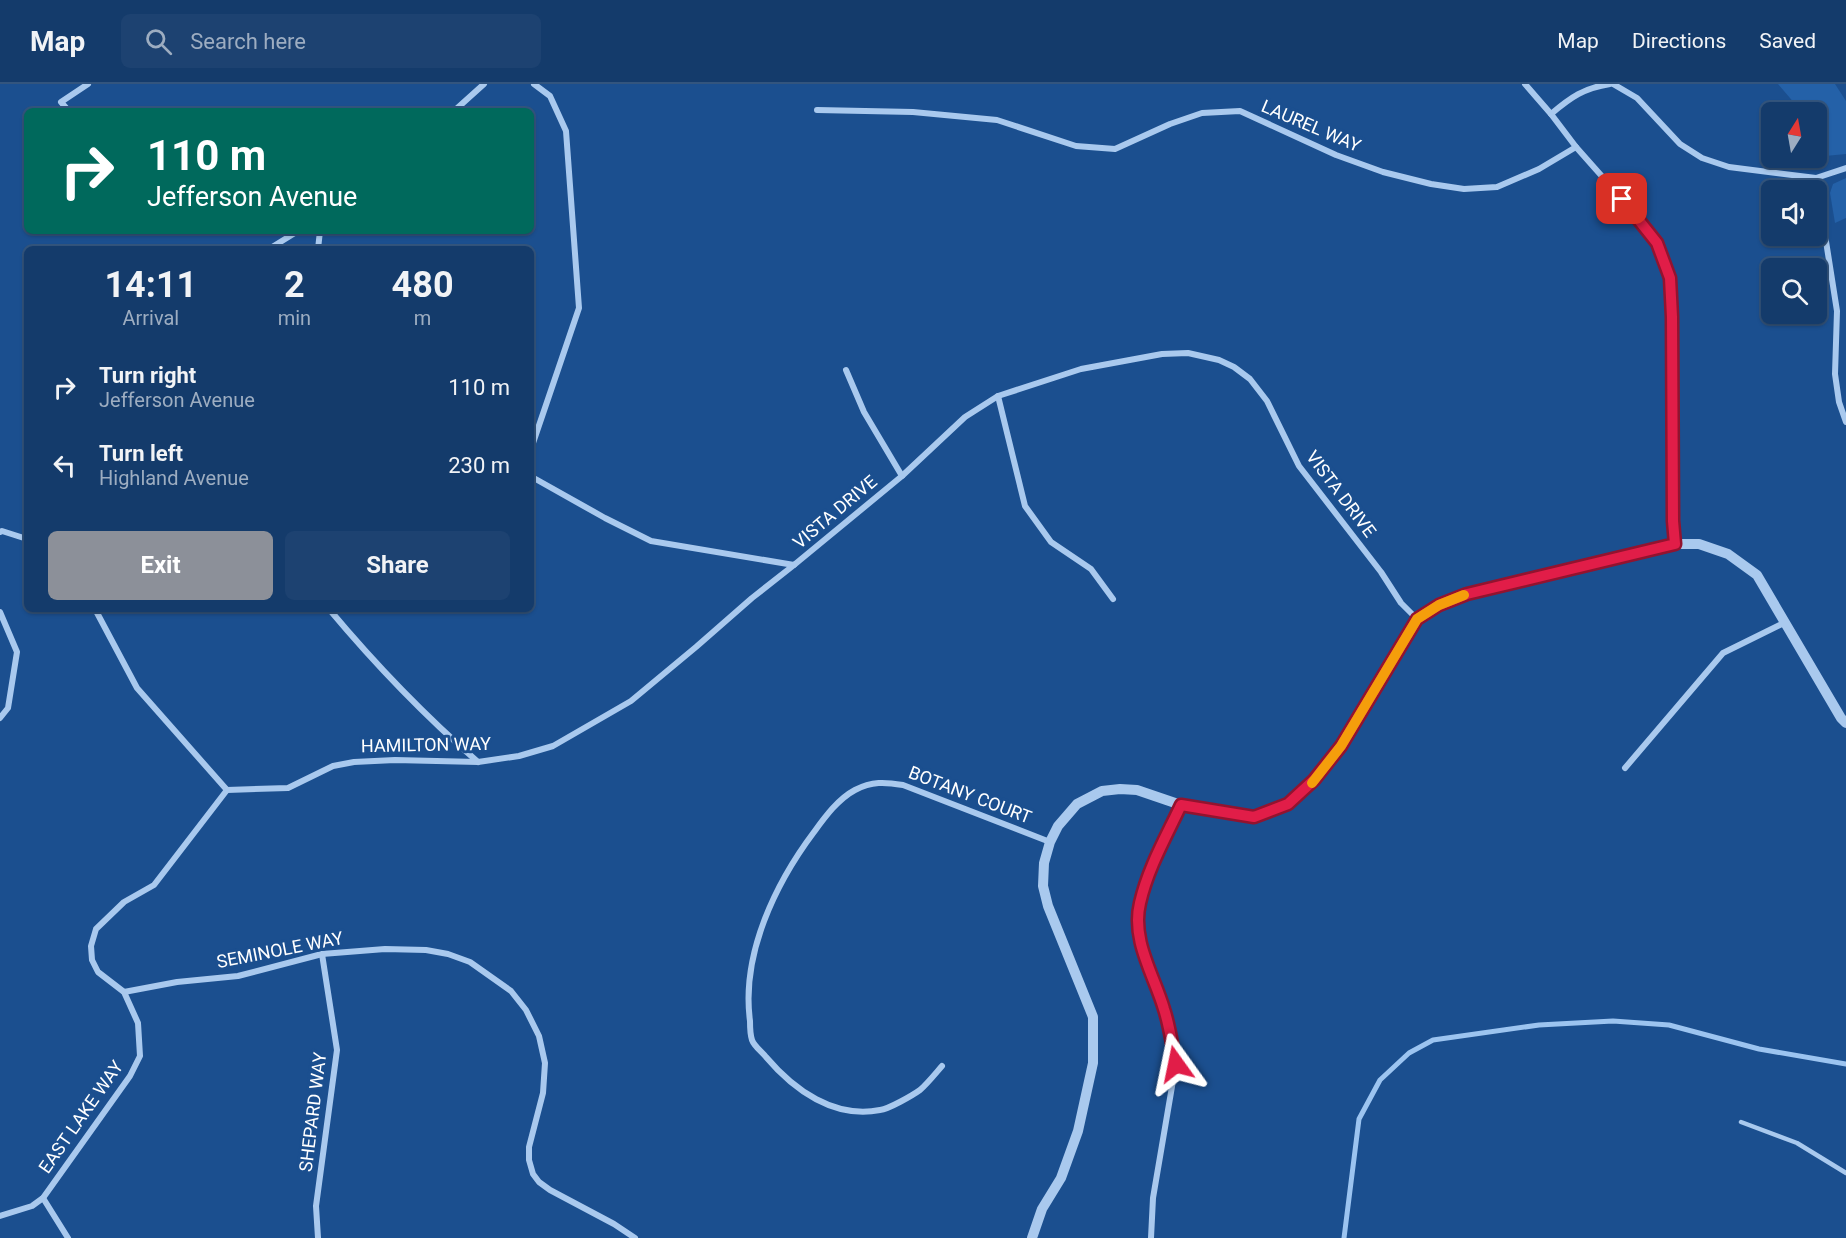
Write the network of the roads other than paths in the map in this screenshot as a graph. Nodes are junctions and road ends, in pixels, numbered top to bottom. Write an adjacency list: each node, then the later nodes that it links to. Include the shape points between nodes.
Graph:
1 (88, 84): 6 (street, via 61,102)
2 (484, 84): 7 (street)
3 (534, 84): 18 (street, VISTA DRIVE, via 550,96 566,131 579,308)
4 (1525, 84): 9 (street)
5 (1612, 84): 9 (street, via 1590,87); 12 (street, via 1636,98 1680,144 1702,158 1729,166)
6 (66, 108)
7 (457, 108)
8 (817, 110): 10 (street, LAUREL WAY, via 913,112 997,120 1076,146 1115,149 1202,113 1240,111 1383,172 1464,189 1497,187)
9 (1551, 114): 10 (street)
10 (1576, 147): 23 (street, via 1657,243 1670,278)
11 (1846, 168): 12 (street)
12 (1816, 178): 17 (street, via 1837,311 1835,374)
13 (293, 234): 14 (street)
14 (274, 246)
15 (846, 370): 19 (street, via 864,412)
16 (998, 396): 19 (street, VISTA DRIVE, via 965,417); 25 (street, via 1025,506 1051,542 1091,569); 29 (street, VISTA DRIVE, via 1081,369 1162,354 1188,353 1234,367 1250,379 1266,401 1299,466)
17 (1846, 422)
18 (534, 440)
19 (902, 476): 24 (street, VISTA DRIVE)
20 (534, 478): 24 (street, VISTA DRIVE, via 651,541)
21 (0, 532): 22 (street)
22 (24, 538)
23 (1675, 544): 29 (street, via 1467,594); 30 (street, via 1699,544 1728,554 1757,574)
24 (794, 566): 33 (street, HAMILTON WAY, via 631,701 553,746)
25 (1113, 598)
26 (0, 612): 31 (street, via 17,652 8,708)
27 (97, 612): 35 (street, via 137,688)
28 (331, 612): 33 (street, via 371,660)
29 (1417, 619): 36 (street, via 1341,746 1314,780 1288,804 1254,817)
30 (1786, 622): 32 (street); 34 (street, via 1723,653)
31 (0, 718)
32 (1846, 723)
33 (478, 762): 35 (street, HAMILTON WAY, via 354,762 333,766 288,788)
34 (1625, 768)
35 (227, 790): 39 (street, EAST LAKE WAY, via 154,885 124,902 96,929 92,960 98,972)
36 (1181, 805): 37 (street, via 1137,790 1102,791 1077,804); 49 (street, via 1152,865 1139,904 1143,952 1165,1010 1176,1064 1153,1198)
37 (1050, 842): 40 (street, BOTANY COURT, via 903,785 878,781 854,790 827,813 777,891 760,935 747,999 752,1040 780,1074 826,1105 854,1112 881,1110 920,1090); 48 (street, via 1043,886 1093,1017 1093,1063 1078,1131)
38 (322, 954): 39 (street, SEMINOLE WAY, via 238,976); 46 (street, SHEPARD WAY, via 337,1050 316,1206); 47 (street, SEMINOLE WAY, via 385,949 448,954 470,962 511,991 539,1036 545,1063 543,1093 529,1147 533,1174 550,1190)
39 (124, 992): 43 (street, EAST LAKE WAY, via 138,1023 140,1056 130,1076)
40 (942, 1066)
41 (1741, 1122): 42 (lane, via 1797,1143)
42 (1846, 1173)
43 (43, 1198): 44 (street, EAST LAKE WAY, via 32,1206); 45 (street)
44 (0, 1216)
45 (68, 1238)
46 (318, 1238)
47 (635, 1238)
48 (1032, 1238)
49 (1151, 1238)

